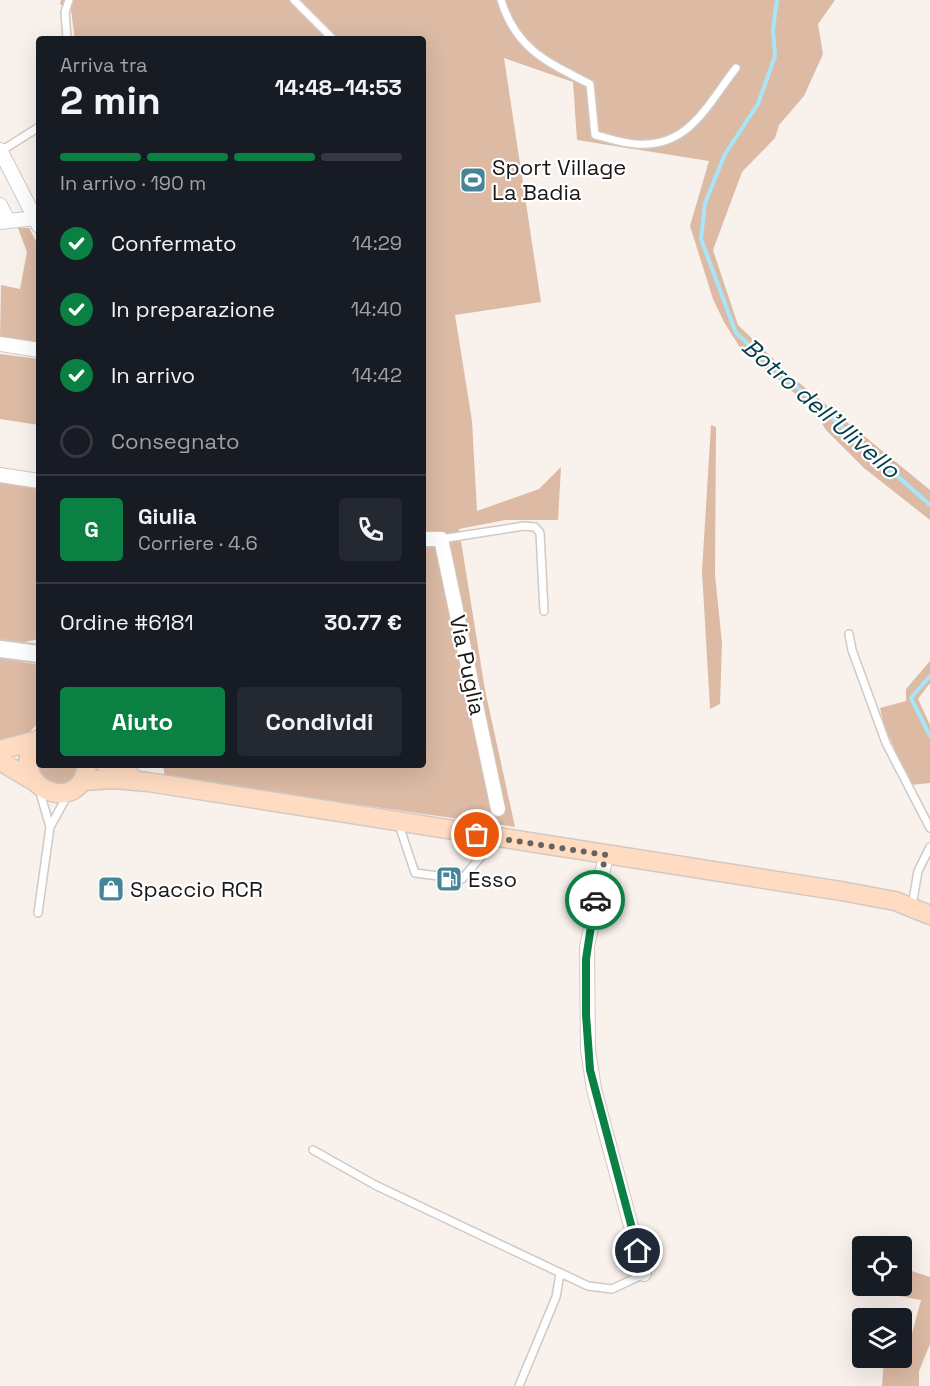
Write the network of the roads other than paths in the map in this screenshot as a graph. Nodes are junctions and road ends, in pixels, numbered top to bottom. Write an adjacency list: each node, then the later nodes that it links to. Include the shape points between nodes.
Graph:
1 (69, 0): 4 (lane, via 65,12)
2 (294, 0): 5 (lane)
3 (501, 0): 6 (lane, via 516,35 542,59 590,84 595,135 635,144 662,143 687,132)
4 (67, 36)
5 (330, 36)
6 (736, 68)
7 (36, 129): 8 (lane)
8 (0, 151): 10 (street)
9 (0, 205): 11 (street)
10 (36, 220)
11 (4, 222): 12 (street)
12 (36, 222)
13 (0, 344): 14 (street)
14 (36, 350)
15 (0, 475): 16 (street)
16 (36, 481)
17 (426, 539): 18 (street)
18 (441, 539): 19 (lane, via 535,527 540,533); 31 (street, Via Puglia)
19 (544, 611)
20 (849, 634): 34 (lane, via 886,743)
21 (0, 649): 22 (street)
22 (36, 654)
23 (36, 741): 25 (main road)
24 (36, 743): 30 (main road, via 28,755 28,772)
25 (0, 750)
26 (0, 760): 30 (main road)
27 (113, 768): 29 (main road)
28 (79, 779): 29 (main road); 30 (main road, via 53,794); 33 (lane)
29 (148, 782): 32 (main road)
30 (35, 784): 33 (lane)
31 (498, 809)
32 (399, 822): 35 (main road); 35 (lane, via 416,873 462,879)
33 (50, 828): 39 (lane)
34 (930, 828)
35 (497, 838): 37 (main road)
36 (930, 847): 38 (lane, via 918,871)
37 (606, 855): 38 (main road); 43 (street, via 588,939 586,1030 592,1078)
38 (912, 906): 40 (main road)
39 (39, 913)
40 (930, 915)
41 (313, 1150): 42 (lane, via 375,1185)
42 (560, 1274): 43 (lane, via 593,1288 607,1289); 44 (lane, via 556,1298)
43 (644, 1274)
44 (519, 1386)

